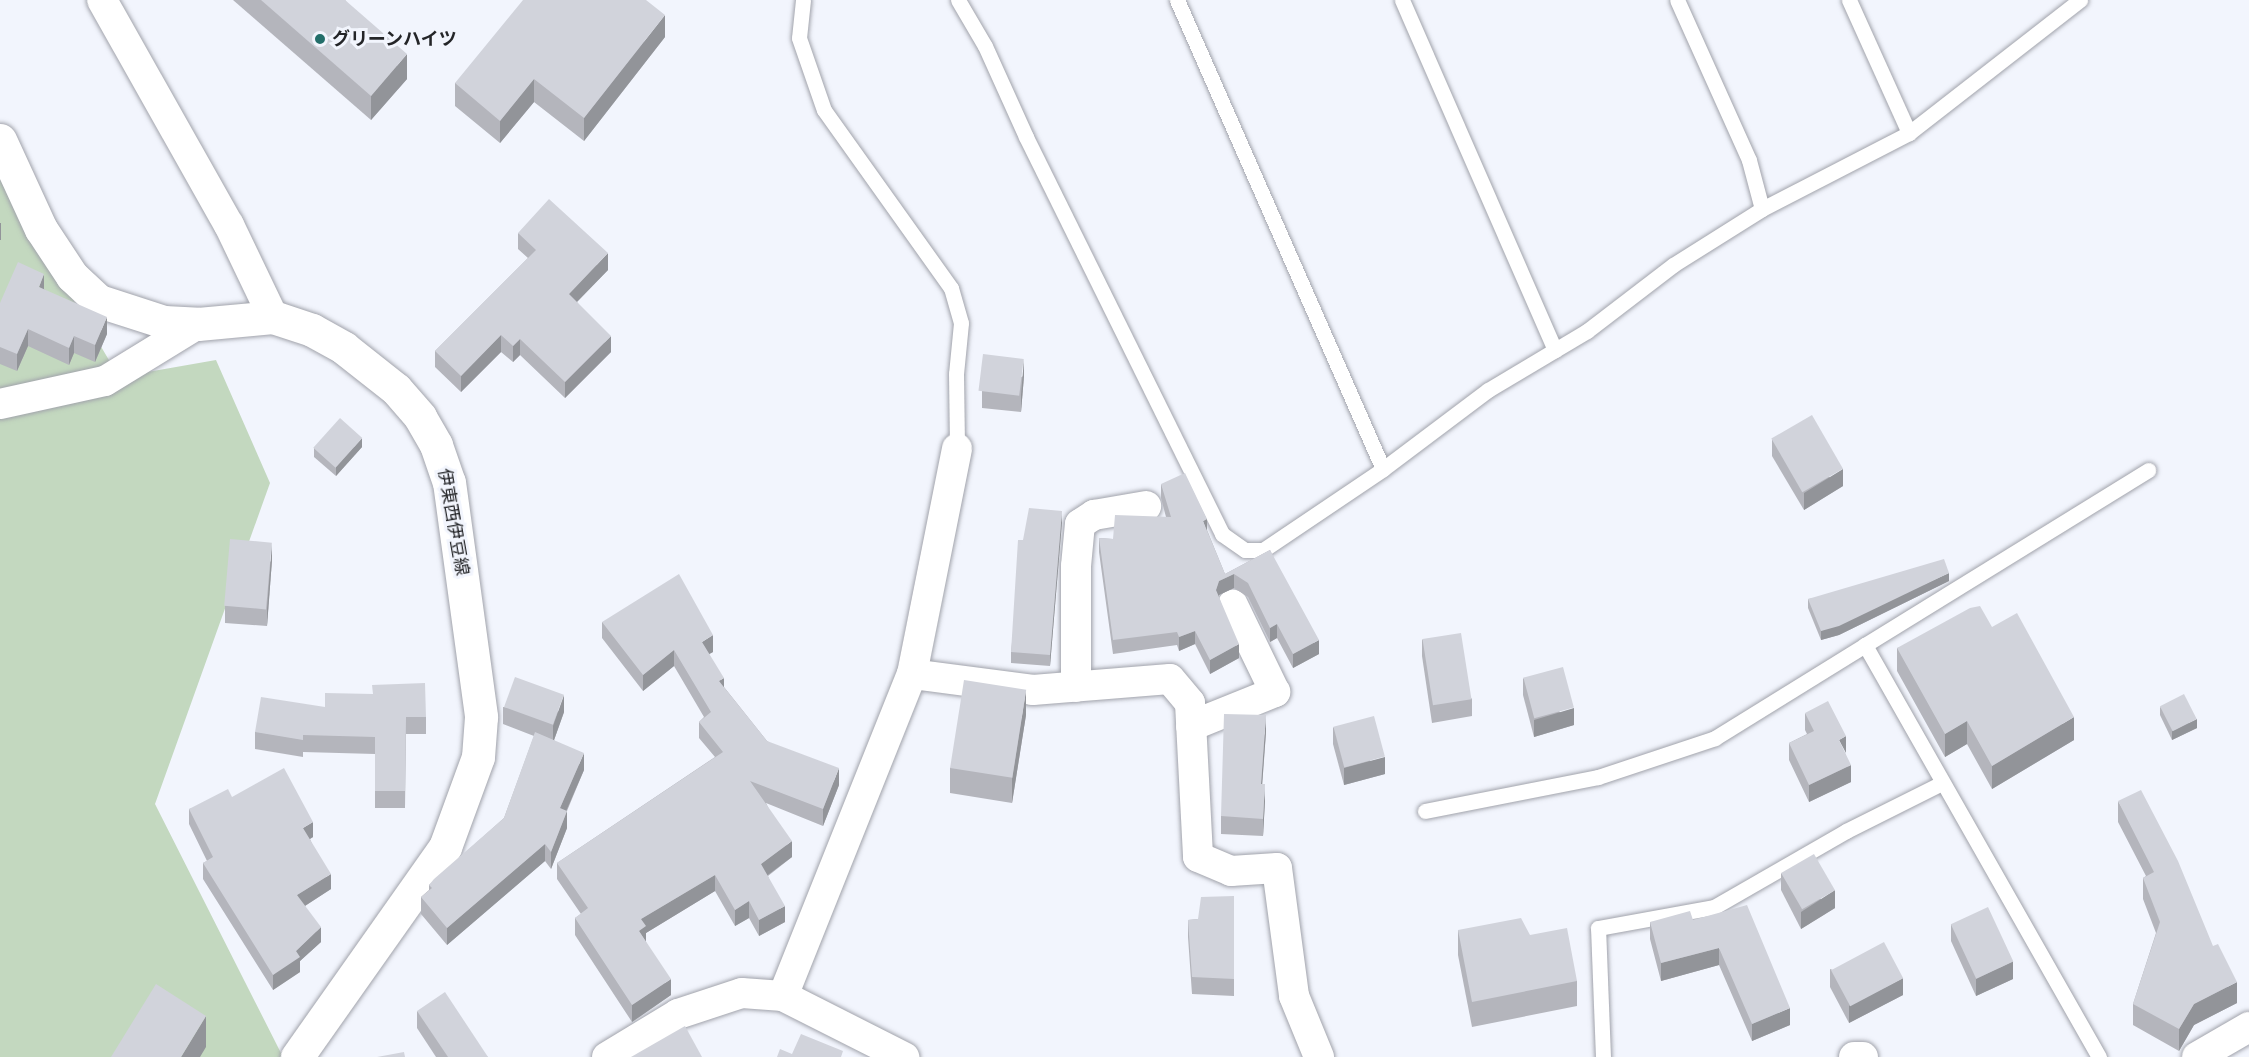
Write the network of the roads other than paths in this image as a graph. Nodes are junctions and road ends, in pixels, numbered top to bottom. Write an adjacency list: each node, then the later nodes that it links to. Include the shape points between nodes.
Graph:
1 (102, 0): 12 (street, via 229,225)
2 (803, 0): 16 (lane, via 799,38 824,110 951,288 961,323 956,375)
3 (958, 0): 17 (lane, via 986,46 1026,137 1222,534 1245,550 1263,550)
4 (1177, 0): 17 (lane)
5 (1402, 0): 14 (lane)
6 (1677, 0): 11 (lane, via 1749,160)
7 (1849, 0): 9 (lane)
8 (2081, 0): 9 (lane)
9 (1910, 133): 11 (lane)
10 (0, 140): 13 (main road, 伊東西伊豆線, via 41,229 72,276 99,301 132,315)
11 (1762, 209): 14 (lane, via 1672,265 1587,331)
12 (273, 317): 13 (main road, 伊東西伊豆線); 29 (main road, 伊東西伊豆線, via 312,330 371,368 420,417 436,445 449,482 481,717 478,757 445,847)
13 (198, 324): 15 (street, via 105,381)
14 (1555, 350): 17 (lane, via 1488,390)
15 (0, 404)
16 (957, 448): 22 (street)
17 (1383, 469)
18 (2148, 470): 21 (lane)
19 (1146, 506): 23 (street, via 1094,515 1080,524)
20 (1233, 605): 24 (street, via 1275,692)
21 (1865, 645): 25 (lane); 26 (lane, via 1715,738 1598,777)
22 (912, 674): 23 (street, via 1033,690); 27 (street)
23 (1076, 687): 24 (street, via 1170,679 1190,703)
24 (1191, 726): 32 (street, via 1198,857 1231,871 1277,868 1294,996)
25 (1942, 783): 33 (lane, via 1846,831 1714,907 1598,928); 36 (lane)
26 (1425, 811)
27 (783, 996): 30 (street, via 742,993 678,1014); 31 (street)
28 (2249, 1027): 37 (street)
29 (301, 1055)
30 (607, 1057)
31 (904, 1057)
32 (1319, 1057)
33 (1603, 1057)
34 (1854, 1057): 35 (street)
35 (1863, 1057)
36 (2098, 1057)
37 (2197, 1057)

